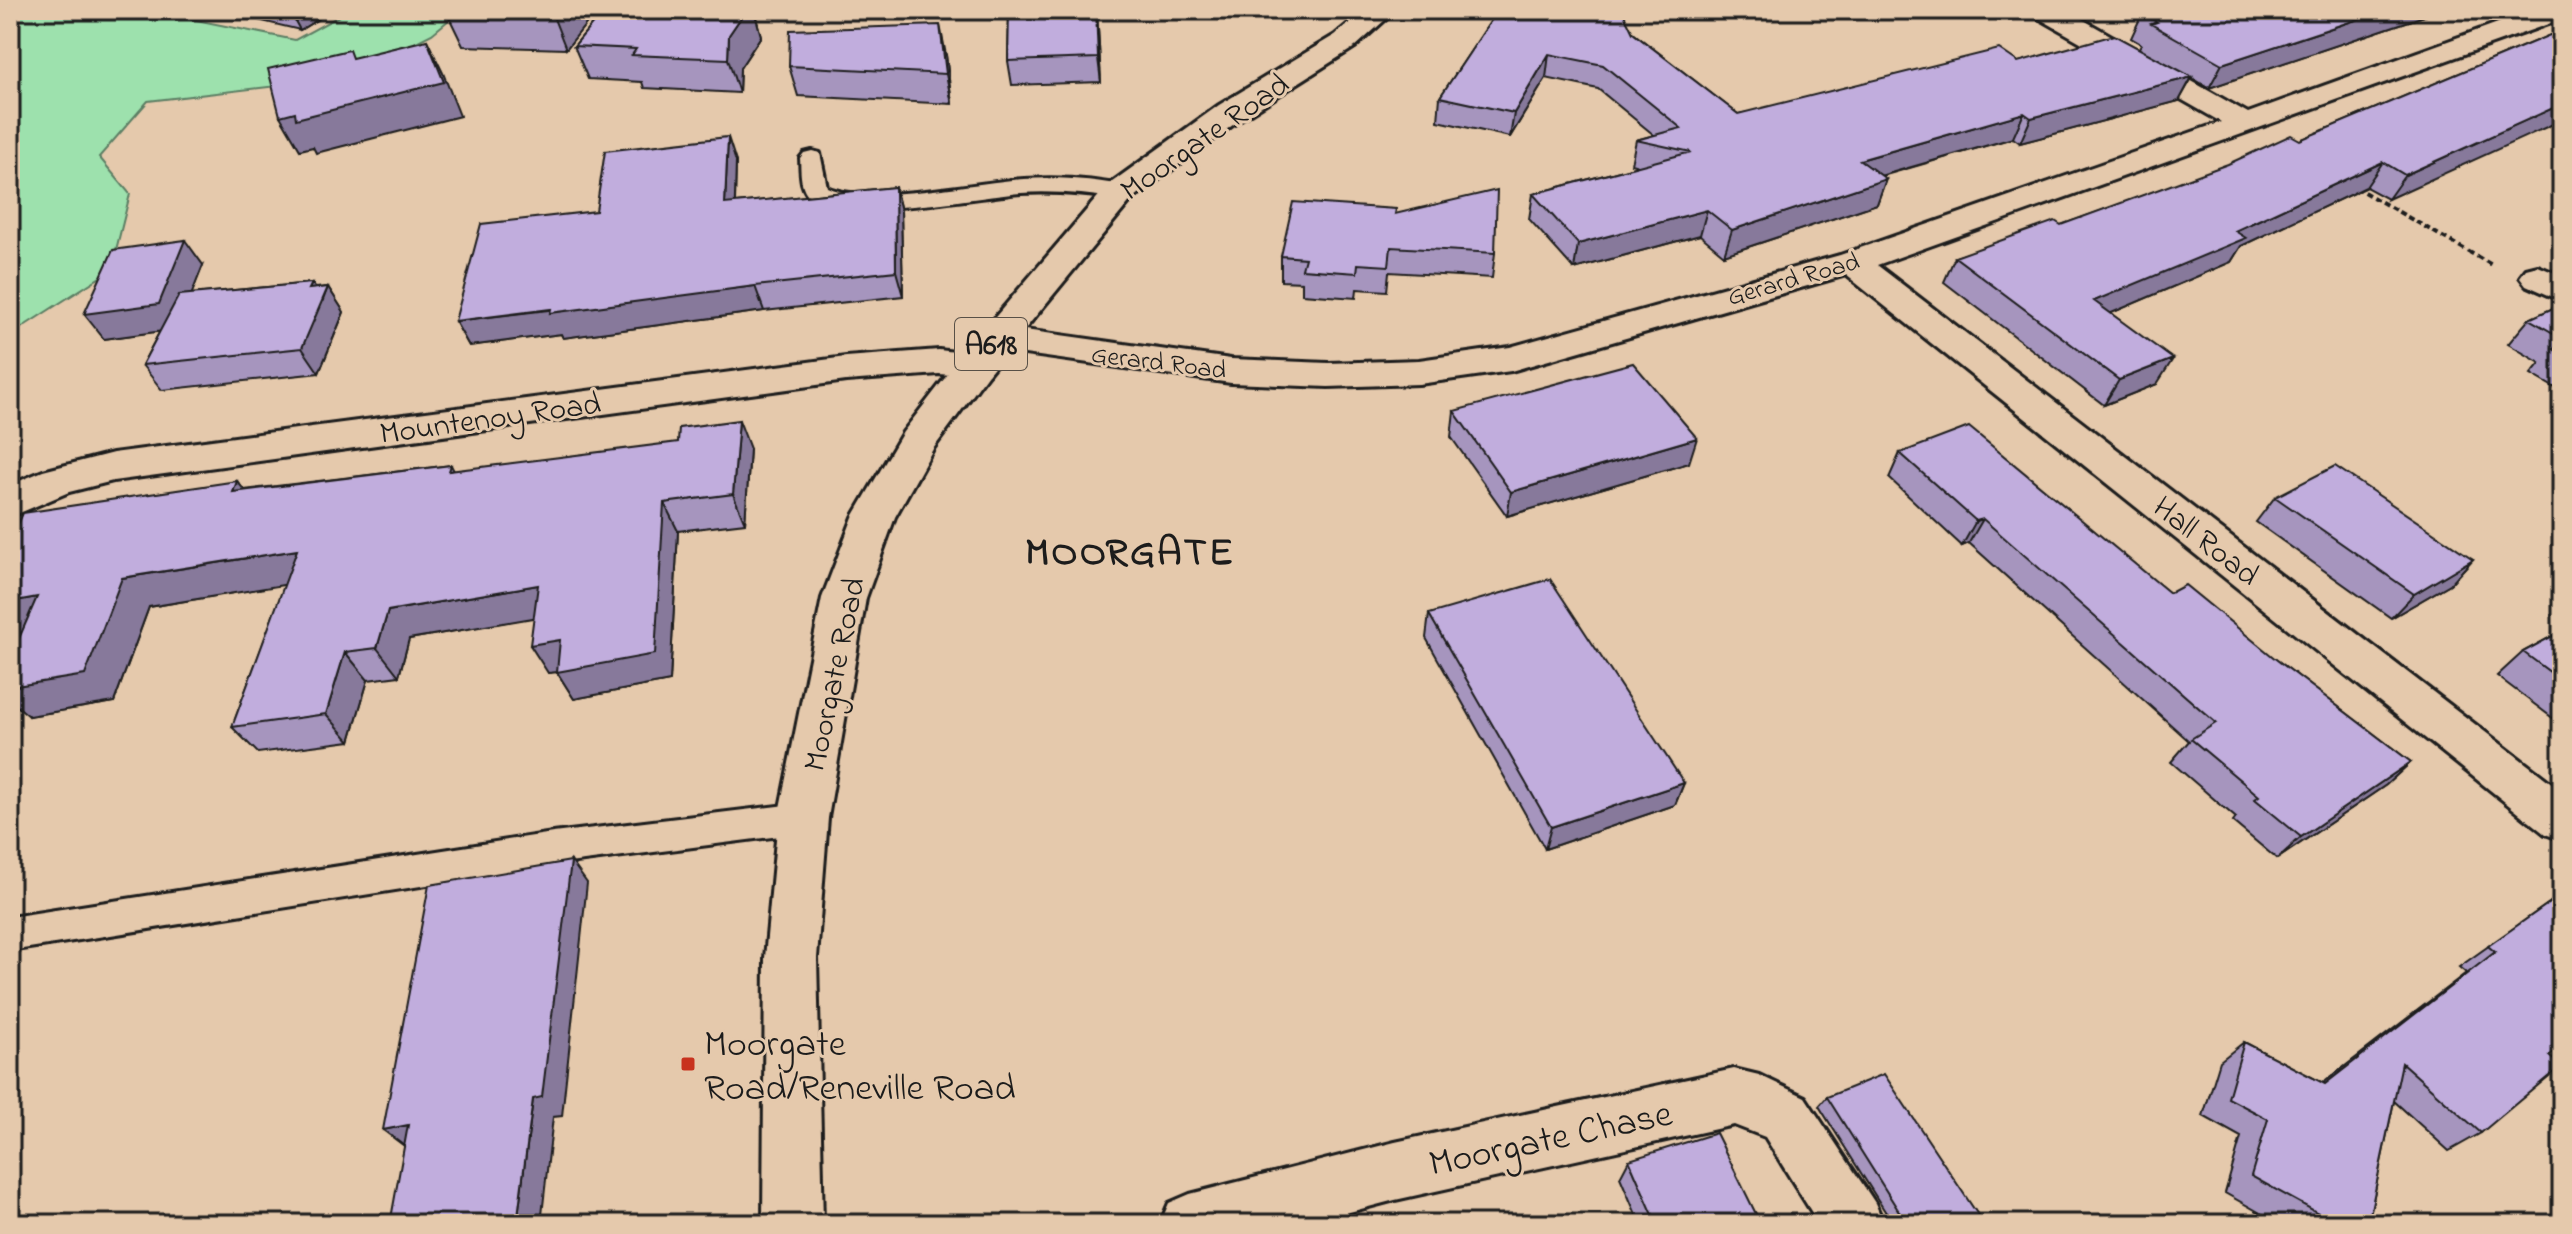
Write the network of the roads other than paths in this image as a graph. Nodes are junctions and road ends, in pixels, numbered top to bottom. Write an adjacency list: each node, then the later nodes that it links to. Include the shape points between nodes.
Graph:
1 (1382, 10): 6 (street, Moorgate Road / A618, via 1345,41 1230,112)
2 (2045, 10): 4 (street)
3 (2560, 10): 4 (street, Gerard Road)
4 (2246, 124): 7 (street, Gerard Road)
5 (812, 158): 6 (lane, via 815,186 835,197 879,201 1067,185)
6 (1120, 192): 8 (street, Moorgate Road / A618)
7 (1852, 262): 8 (street, Gerard Road, via 1511,359 1419,372 1231,371); 11 (street, Hall Road)
8 (986, 352): 9 (street, Mountenoy Road, via 113,467 57,481); 10 (street, Moorgate Road / A618, via 917,442 874,517 844,598)
9 (10, 502)
10 (803, 818): 12 (lane, via 553,849); 13 (street, Moorgate Road / A618, via 791,958)
11 (2562, 819)
12 (10, 934)
13 (793, 1224)
14 (1190, 1224): 15 (street, Moorgate Chase, via 1395,1171 1734,1097 1785,1117)
15 (1854, 1224)

